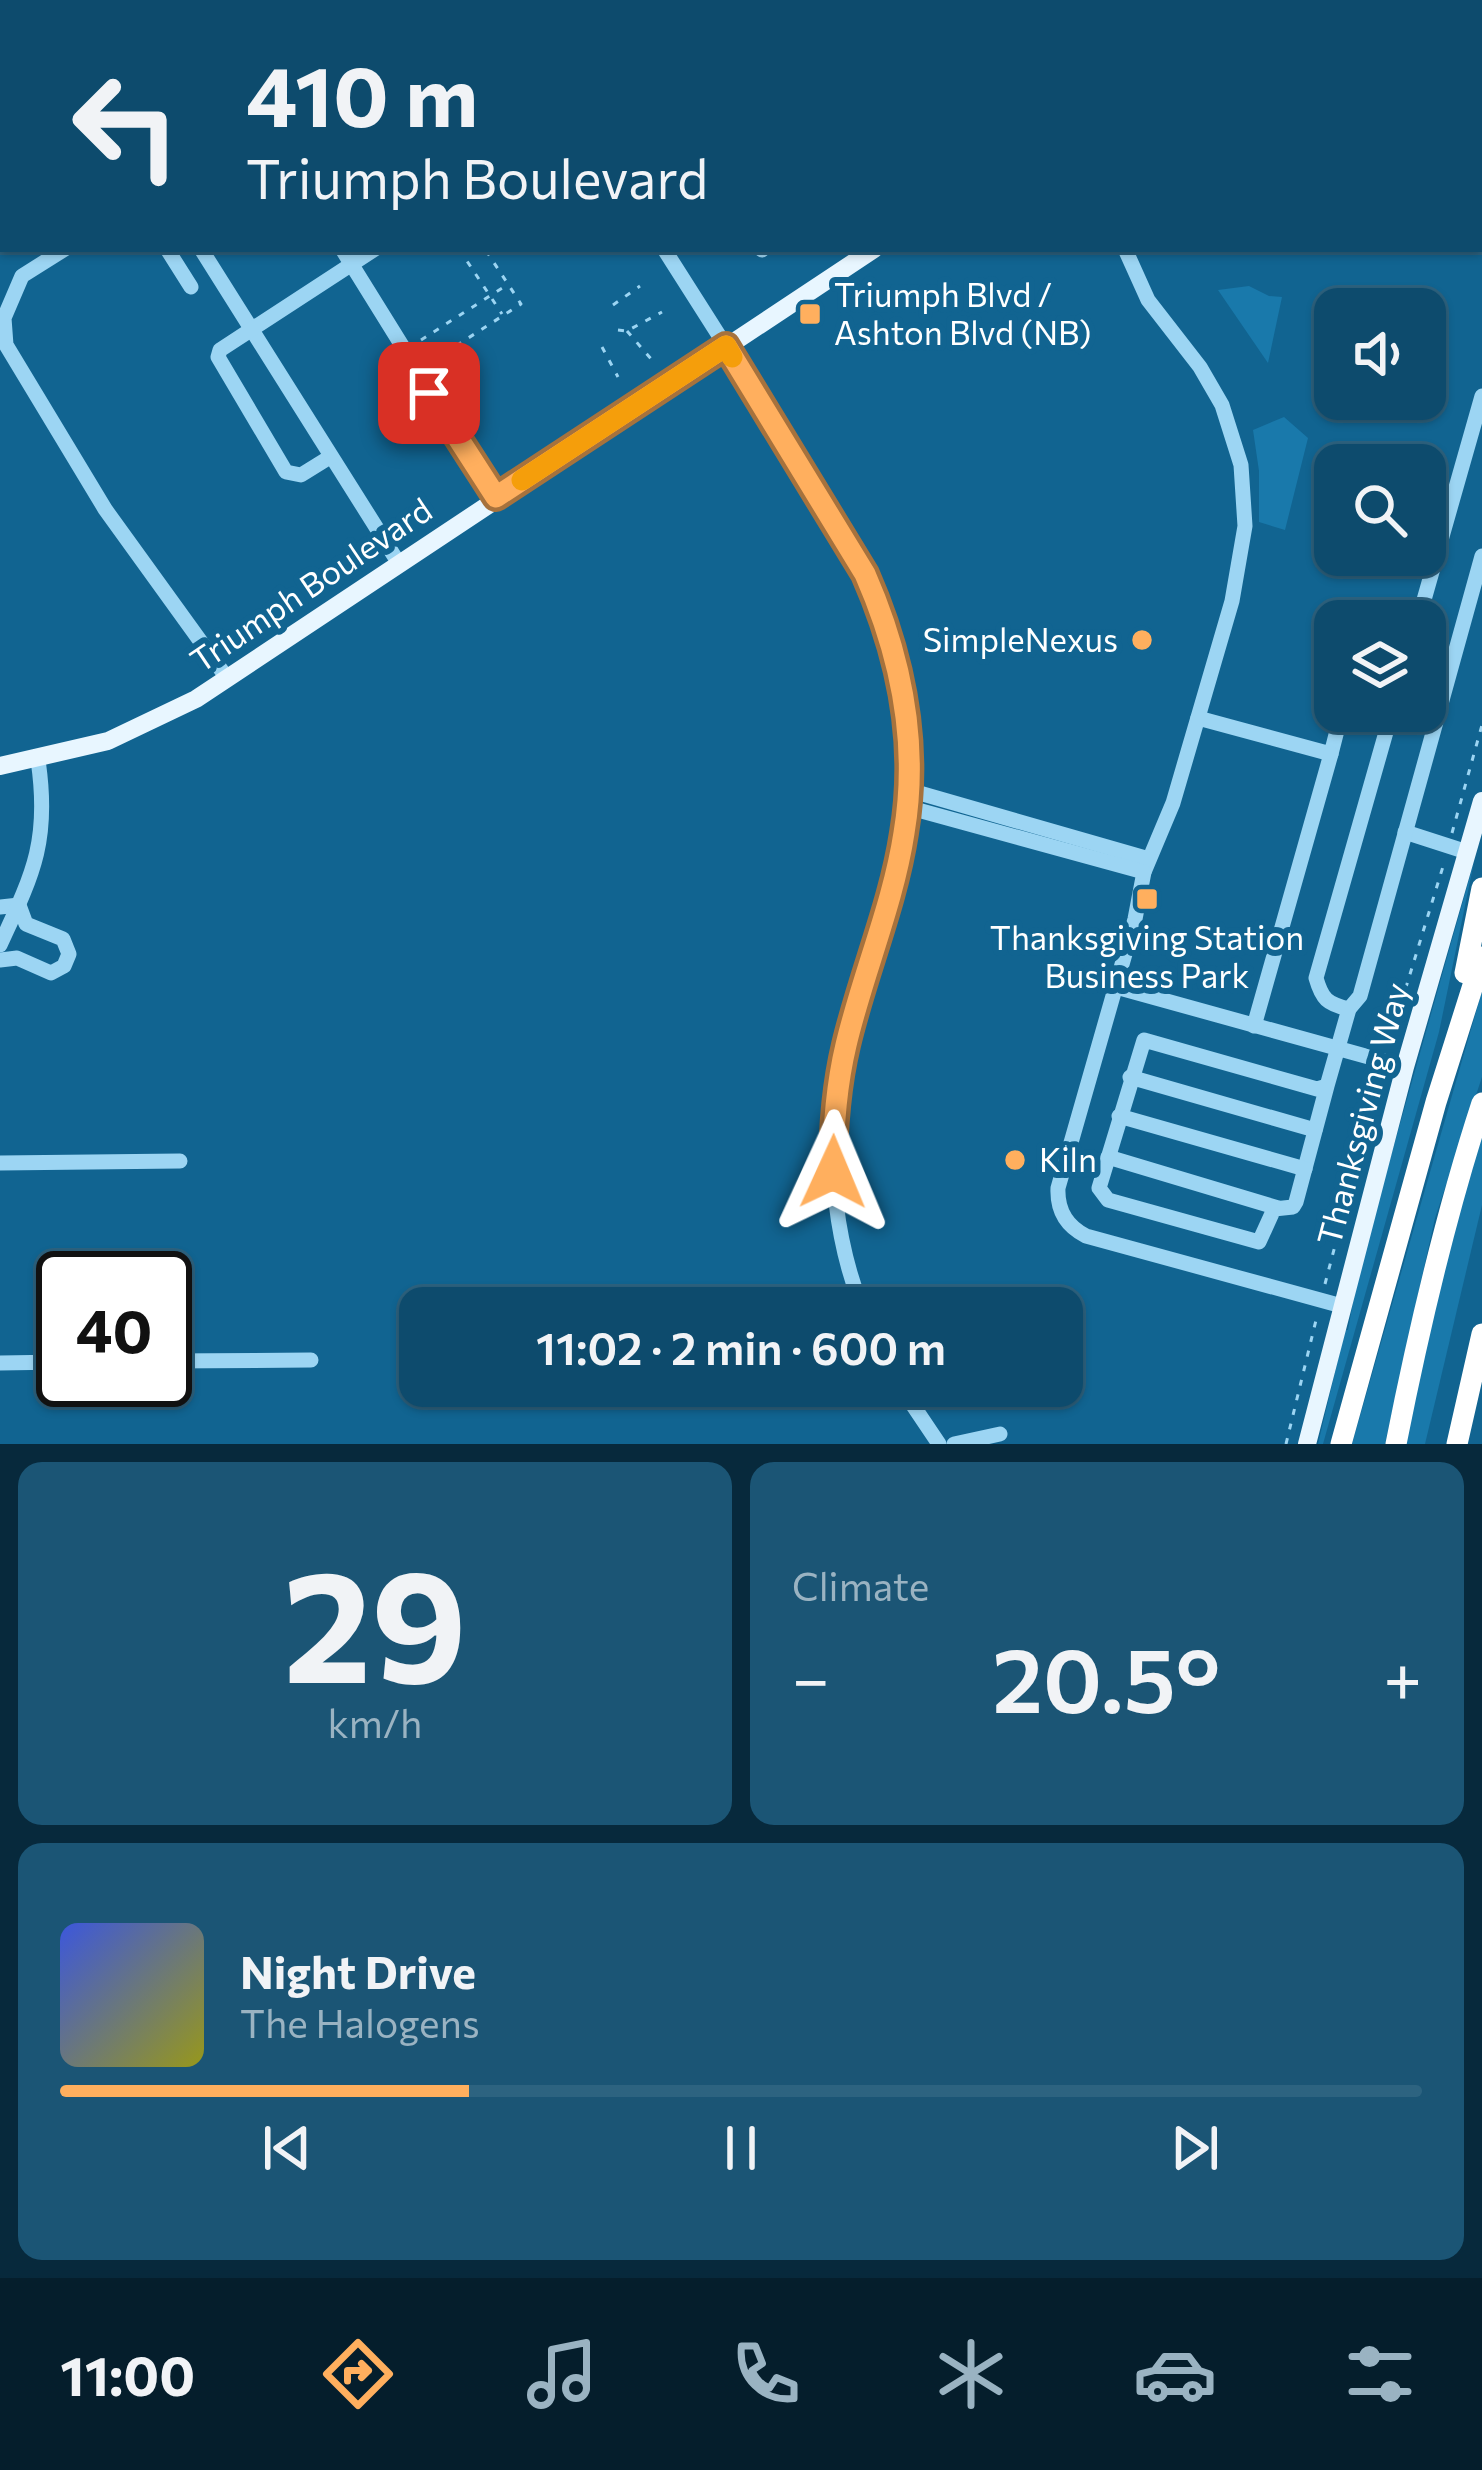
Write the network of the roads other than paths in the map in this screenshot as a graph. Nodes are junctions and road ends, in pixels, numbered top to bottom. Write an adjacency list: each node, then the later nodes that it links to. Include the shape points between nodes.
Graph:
1 (60, 252): 17 (street, via 22,276 4,317 6,345 105,508)
2 (169, 252): 8 (street)
3 (203, 252): 9 (street)
4 (666, 252): 10 (street)
5 (869, 252): 10 (main road, Triumph Boulevard)
6 (1126, 252): 18 (street, via 1148,300 1217,395 1241,466 1242,556)
7 (347, 256): 9 (street); 13 (street)
8 (191, 287)
9 (250, 329): 12 (street); 12 (street, via 218,357 286,472 301,475)
10 (726, 346): 13 (main road, Triumph Boulevard); 24 (street, via 850,545 880,609 902,686)
11 (1482, 396): 16 (street)
12 (330, 457): 15 (street)
13 (496, 497): 15 (main road, Triumph Boulevard)
14 (1482, 556): 26 (street)
15 (398, 562): 17 (main road, Triumph Boulevard)
16 (1424, 600)
17 (227, 678): 22 (main road, Triumph Boulevard, via 133,732)
18 (1198, 718): 21 (street); 28 (street)
19 (1337, 732): 21 (street)
20 (1386, 732): 36 (street, via 1316,978 1329,1004)
21 (1331, 754): 37 (street)
22 (38, 760): 23 (main road, Triumph Boulevard); 30 (street, via 42,837)
23 (0, 766)
24 (908, 799): 28 (street); 51 (street, via 833,1125 837,1213)
25 (1482, 801): 27 (main road, Thanksgiving Way)
26 (1405, 832): 27 (street); 36 (street)
27 (1458, 849): 39 (main road, Thanksgiving Way)
28 (1146, 866): 35 (street)
29 (1482, 888): 42 (highway)
30 (19, 904): 31 (street); 32 (street); 34 (street, via 26,924 63,939 68,960 51,973 17,958)
31 (0, 908)
32 (0, 945)
33 (1482, 957): 42 (highway)
34 (0, 961)
35 (1116, 987): 37 (street); 52 (street, via 1058,1188 1067,1223 1086,1237)
36 (1349, 1010): 38 (street)
37 (1254, 1026): 38 (street)
38 (1340, 1050): 39 (street); 41 (street)
39 (1405, 1067): 52 (main road, Thanksgiving Way)
40 (1130, 1077): 41 (street, via 1148,1039 1317,1090); 44 (street); 45 (street)
41 (1327, 1086): 45 (street)
42 (1436, 1102): 63 (highway)
43 (1482, 1103): 64 (highway, via 1424,1300)
44 (1119, 1116): 46 (street); 49 (street)
45 (1315, 1130): 49 (street)
46 (1108, 1157): 50 (street); 50 (street, via 1099,1188 1108,1200 1259,1242)
47 (180, 1162): 48 (street)
48 (0, 1163)
49 (1305, 1169): 50 (street, via 1293,1207)
50 (1278, 1208)
51 (856, 1287)
52 (1342, 1306): 62 (main road, Thanksgiving Way)
53 (1482, 1334): 65 (highway)
54 (311, 1360): 55 (street)
55 (192, 1361)
56 (36, 1362): 57 (street)
57 (0, 1363)
58 (914, 1407): 60 (street)
59 (1000, 1434): 61 (street)
60 (939, 1444)
61 (954, 1444)
62 (1307, 1444)
63 (1341, 1444)
64 (1396, 1444)
65 (1457, 1444)

